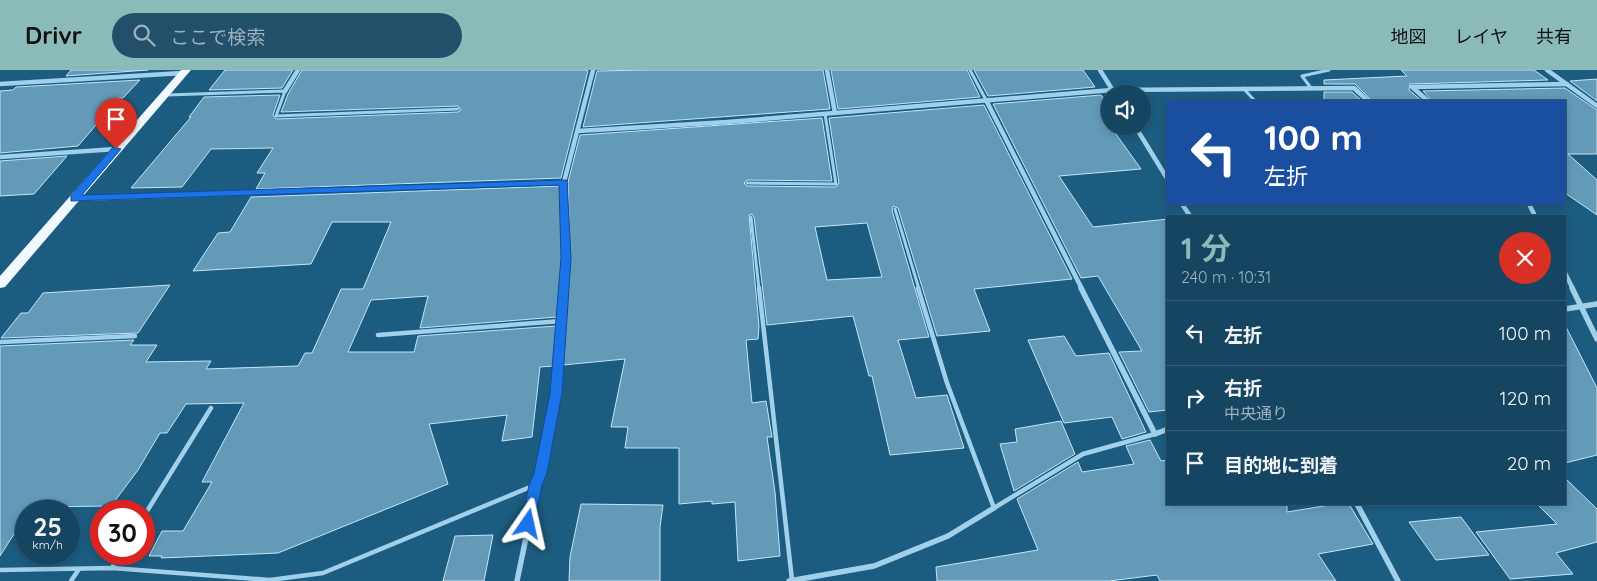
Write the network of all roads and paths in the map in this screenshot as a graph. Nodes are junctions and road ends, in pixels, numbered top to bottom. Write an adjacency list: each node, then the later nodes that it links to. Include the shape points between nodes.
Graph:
1 (298, 70): 14 (street)
2 (593, 70): 26 (street)
3 (827, 70): 24 (street)
4 (970, 70): 18 (lane)
5 (1100, 70): 11 (street)
6 (1329, 70): 13 (lane, via 1302,76)
7 (1547, 70): 10 (street)
8 (185, 71): 9 (street); 17 (highway)
9 (0, 84)
10 (1566, 84): 21 (street, via 1412,88); 22 (street)
11 (1109, 85)
12 (1243, 88): 13 (street); 15 (street); 19 (lane)
13 (1311, 88): 20 (street, via 1354,88)
14 (285, 91): 17 (lane); 23 (lane, via 276,116)
15 (1151, 91)
16 (1101, 93): 18 (street)
17 (164, 95): 28 (highway)
18 (986, 100): 24 (street); 48 (street)
19 (1254, 100)
20 (1367, 100)
21 (1427, 100)
22 (1597, 106)
23 (458, 109)
24 (835, 113): 25 (street)
25 (825, 114): 26 (street); 32 (lane, via 836,184)
26 (578, 131): 31 (street)
27 (1140, 135): 30 (street)
28 (116, 149): 29 (street); 33 (highway)
29 (0, 157)
30 (1166, 177)
31 (564, 182): 33 (street); 41 (street, via 566,258)
32 (747, 183)
33 (74, 199): 37 (highway)
34 (895, 209): 52 (lane, via 946,383)
35 (751, 218): 57 (lane)
36 (1566, 275): 39 (street)
37 (0, 284)
38 (1597, 304): 39 (street)
39 (1583, 306): 40 (street); 44 (street)
40 (1566, 308)
41 (562, 321): 42 (lane); 49 (street, via 556,393 541,473)
42 (378, 335)
43 (135, 336): 45 (lane)
44 (1597, 339)
45 (0, 342)
46 (211, 408): 50 (lane)
47 (1166, 430): 48 (street)
48 (1155, 434): 52 (lane, via 1083,454)
49 (535, 485): 54 (lane, via 323,573 270,580); 59 (street)
50 (154, 500)
51 (1357, 505): 60 (street)
52 (994, 508): 57 (street, via 948,536 874,566)
53 (114, 565): 54 (lane)
54 (112, 568): 55 (lane)
55 (79, 569): 56 (lane); 58 (lane)
56 (0, 570)
57 (791, 580)
58 (71, 581)
59 (517, 581)
60 (1398, 581)

